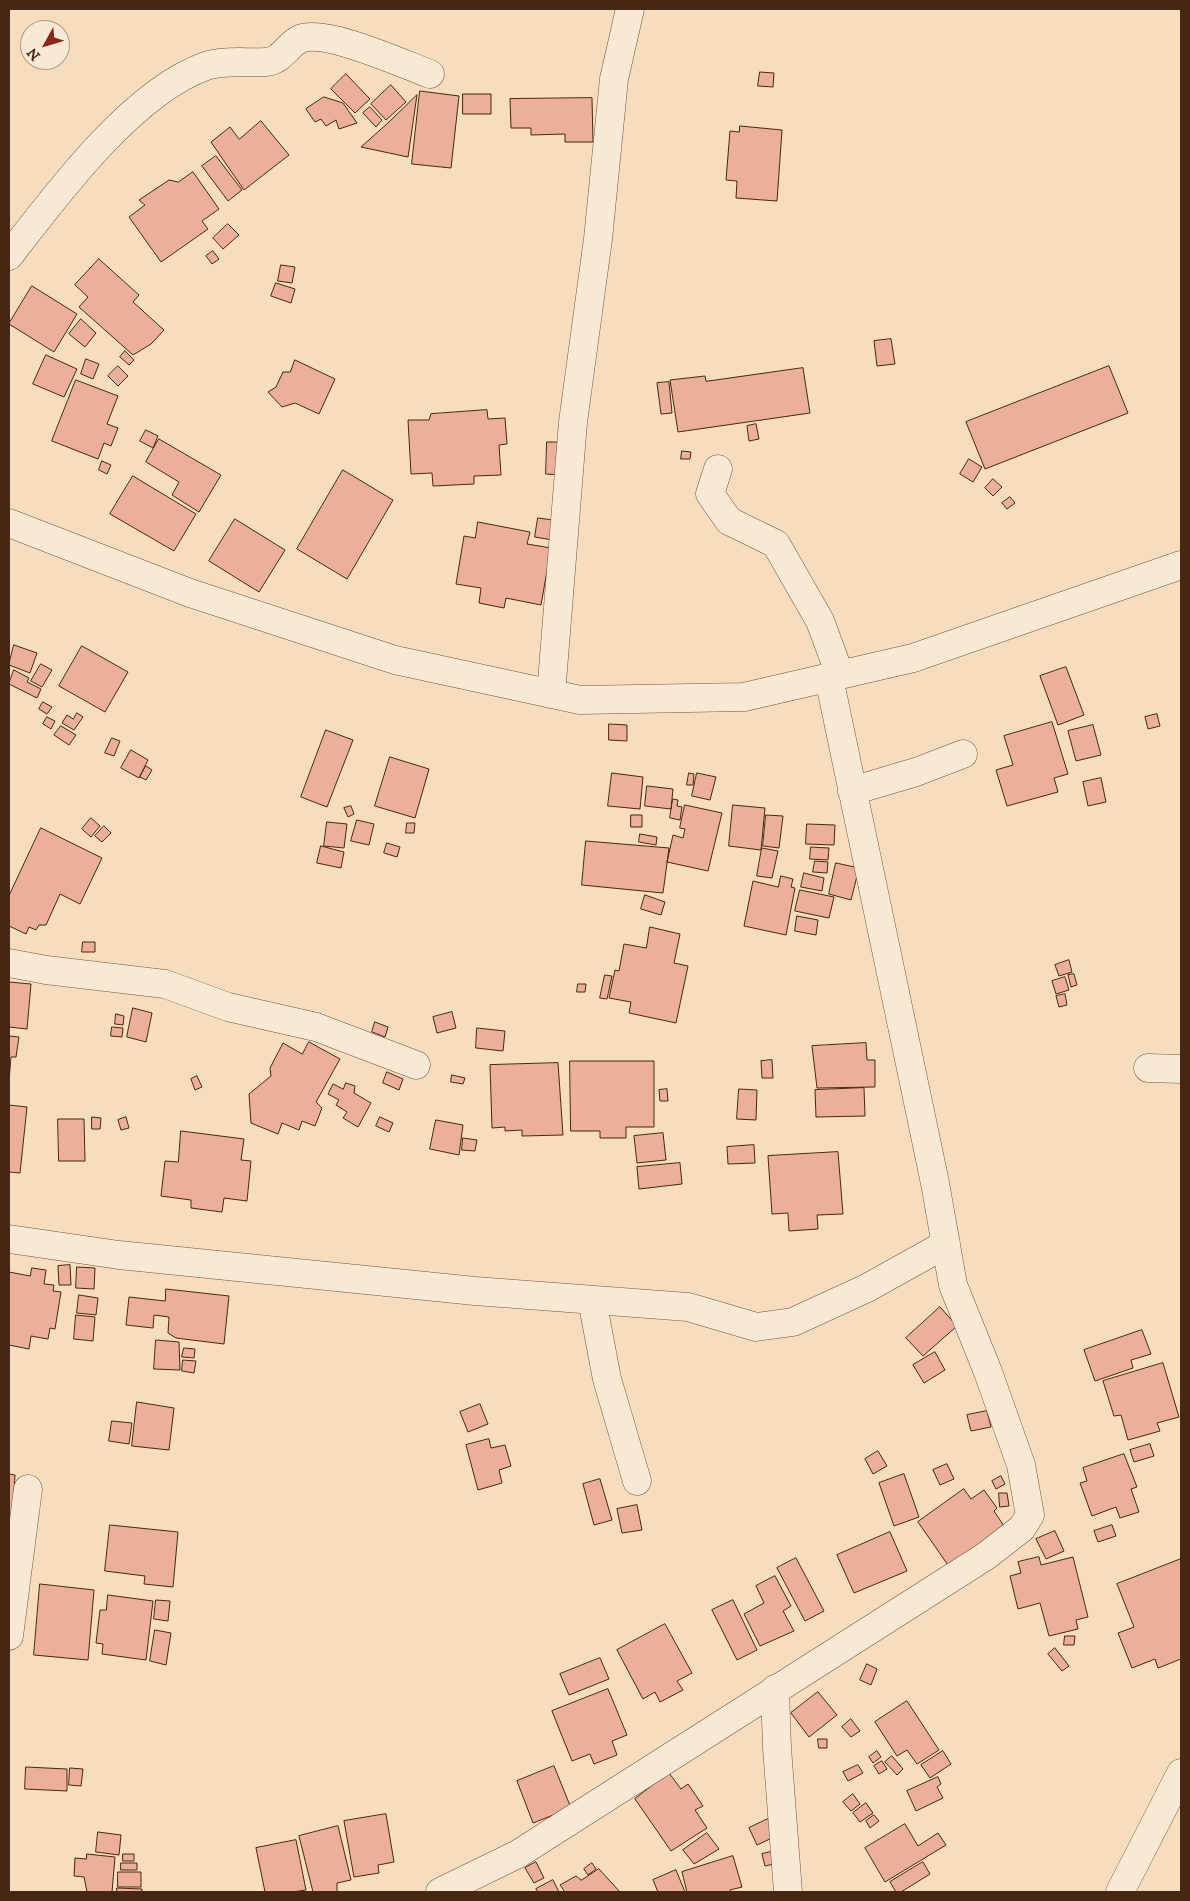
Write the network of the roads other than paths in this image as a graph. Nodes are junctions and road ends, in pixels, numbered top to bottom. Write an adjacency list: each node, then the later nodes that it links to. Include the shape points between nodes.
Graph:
1 (630, 9): 8 (street, via 614,79 598,239 573,422)
2 (430, 74): 3 (street, via 346,42 326,38 300,39 271,61 208,65 182,76 114,129)
3 (9, 256)
4 (718, 469): 7 (street, via 710,494 729,521 776,544 820,621)
5 (9, 523): 8 (street, via 190,593 395,660)
6 (1181, 565): 7 (street, via 913,658)
7 (834, 676): 8 (street, via 744,696 580,700); 10 (street)
8 (552, 694)
9 (963, 754): 10 (street)
10 (852, 791): 16 (street)
11 (9, 962): 12 (street, via 46,970 165,984 228,1007 316,1027)
12 (416, 1066)
13 (1148, 1068): 14 (street)
14 (1181, 1069)
15 (9, 1239): 17 (street, via 119,1255 475,1292)
16 (946, 1244): 17 (street, via 867,1288 793,1322 756,1327 688,1307); 21 (street, via 953,1285 988,1372 1020,1466 1030,1515 1022,1528 986,1556)
17 (592, 1300): 18 (street, via 607,1380)
18 (638, 1481)
19 (28, 1488): 20 (street)
20 (9, 1636)
21 (775, 1689): 23 (street, via 518,1854); 24 (street)
22 (1181, 1773): 25 (street)
23 (440, 1892)
24 (788, 1892)
25 (1120, 1892)

